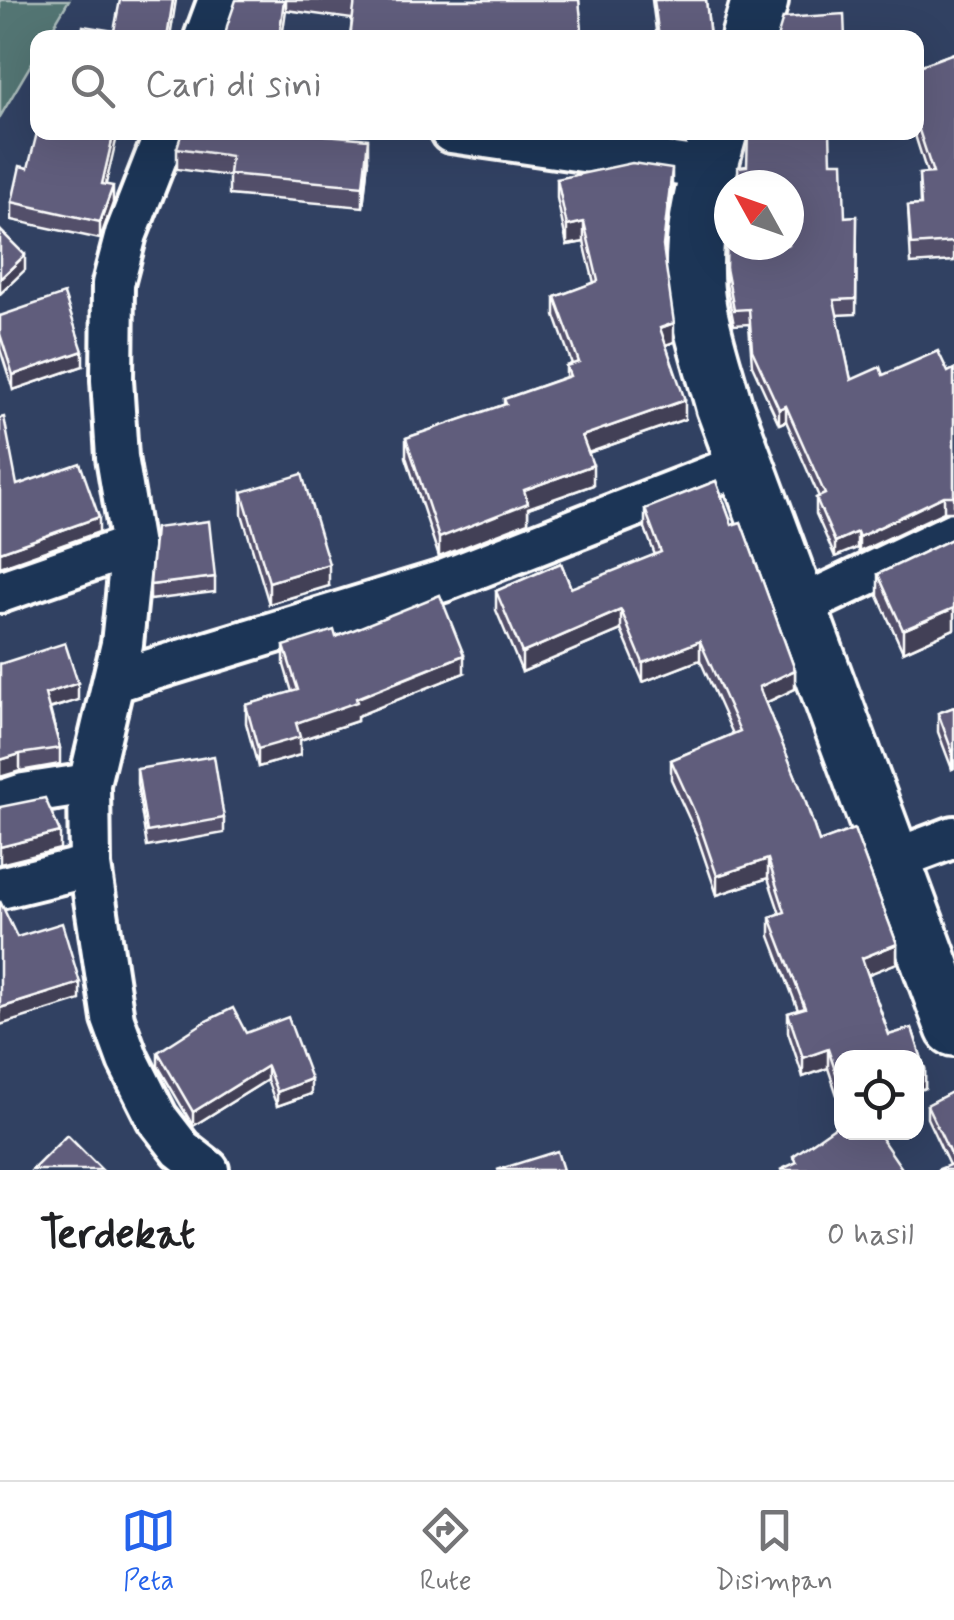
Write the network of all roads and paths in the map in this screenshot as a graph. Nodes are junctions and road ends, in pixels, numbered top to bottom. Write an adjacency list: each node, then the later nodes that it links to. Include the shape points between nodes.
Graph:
1 (218, 0): 3 (street)
2 (760, 0): 4 (street)
3 (208, 30)
4 (751, 30)
5 (163, 140): 10 (street, via 113,284 117,457)
6 (562, 140): 7 (street)
7 (714, 151): 8 (street, via 694,260 697,306 724,406)
8 (748, 462): 12 (street); 13 (street, via 443,581)
9 (954, 533): 12 (street)
10 (132, 546): 11 (street); 13 (street)
11 (0, 592)
12 (801, 606): 17 (street)
13 (115, 681): 14 (street)
14 (89, 784): 15 (street); 18 (street)
15 (0, 802)
16 (954, 838): 17 (street)
17 (893, 860): 20 (street)
18 (90, 866): 19 (street); 21 (street, via 114,1018 142,1092)
19 (0, 888)
20 (954, 1028)
21 (182, 1163)

